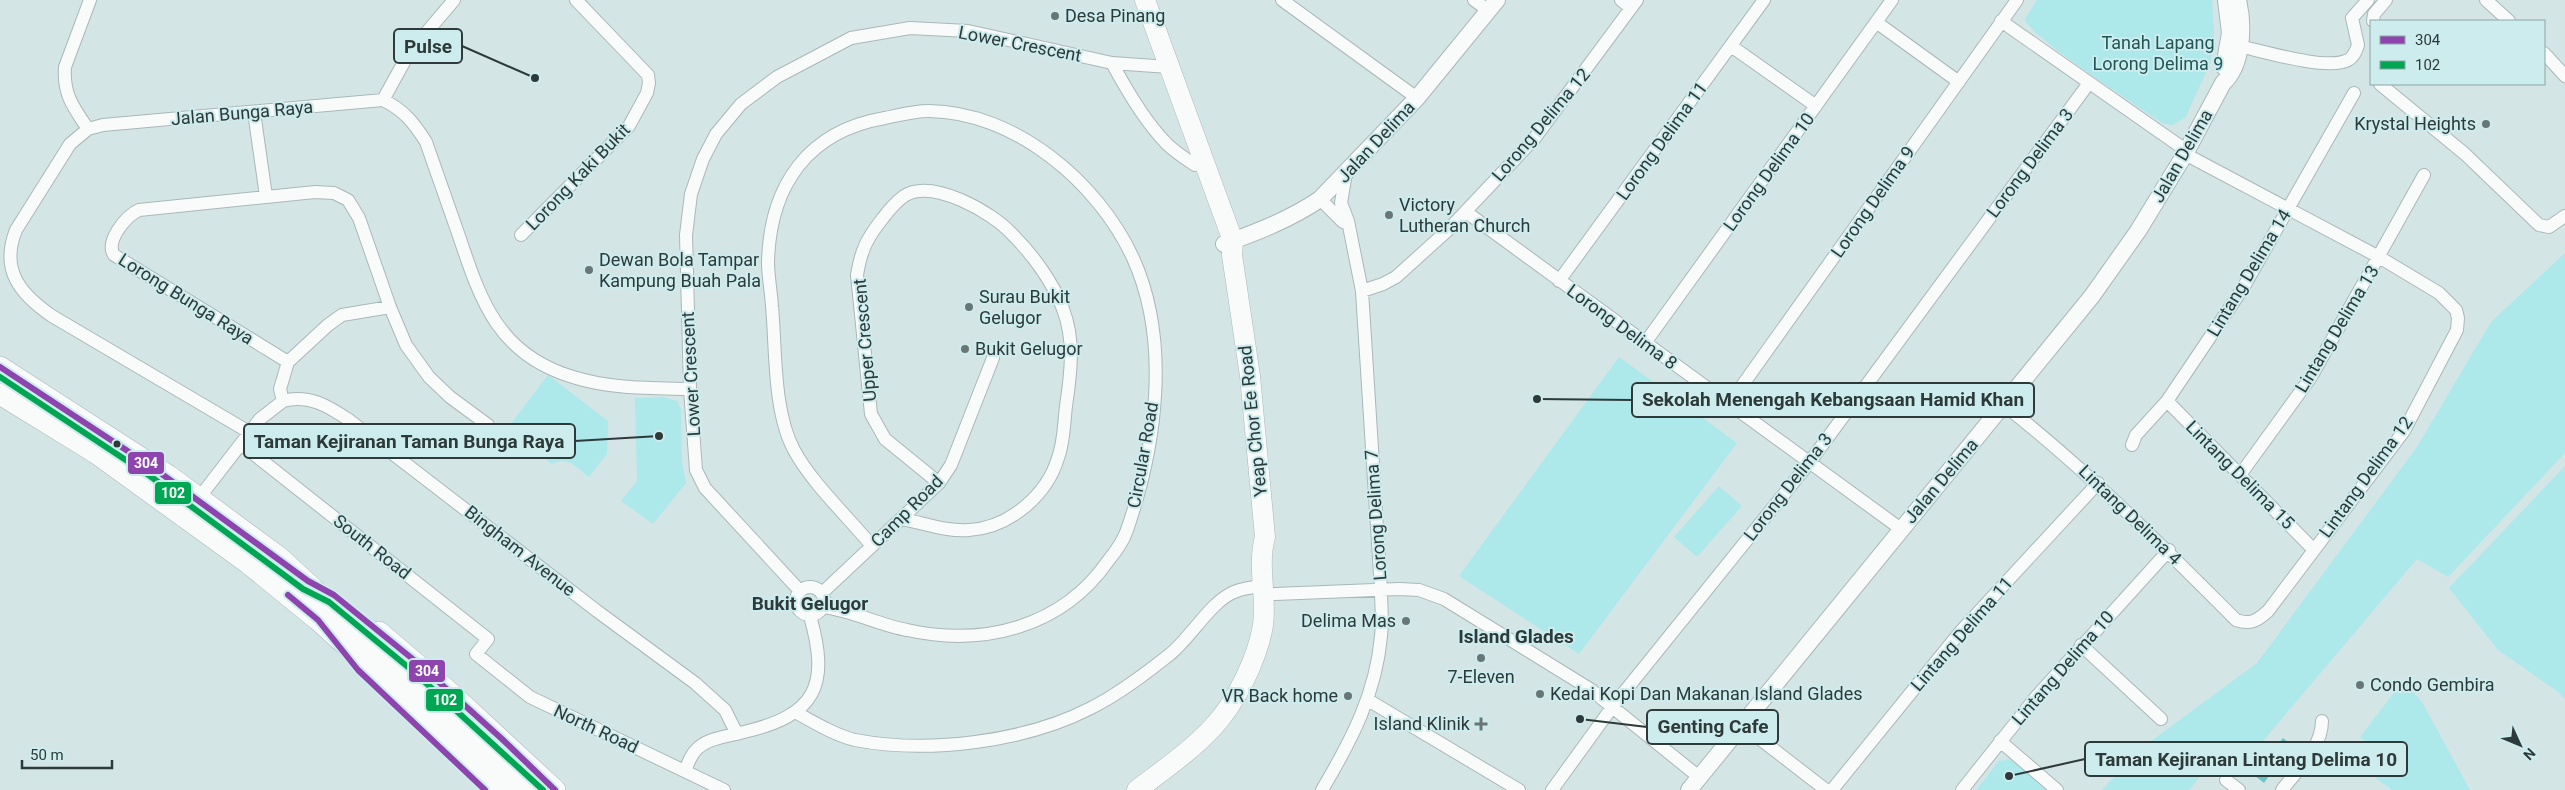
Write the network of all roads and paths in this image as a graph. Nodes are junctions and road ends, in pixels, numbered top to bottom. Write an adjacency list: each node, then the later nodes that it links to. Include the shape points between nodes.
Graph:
1 (90, 0): 38 (street, via 64,77 65,92)
2 (454, 0): 35 (street, via 409,53)
3 (576, 0): 49 (street, Lorong Kaki Bukit, via 648,75 647,93 630,126)
4 (1133, 0): 27 (main road, Yeap Chor Ee Road)
5 (1144, 0): 27 (main road, Yeap Chor Ee Road)
6 (1282, 0): 34 (street)
7 (1474, 0): 18 (street)
8 (1620, 0): 17 (street)
9 (1764, 0): 23 (street, Lorong Delima 11)
10 (1892, 0): 21 (street, Lorong Delima 10)
11 (2017, 0): 22 (street, Lorong Delima 9)
12 (2226, 0): 31 (street, Jalan Delima, via 2230,33)
13 (2238, 0): 24 (street, Jalan Delima)
14 (2368, 0): 24 (street, via 2352,18 2358,44 2352,57 2337,63 2300,61)
15 (2386, 0): 19 (street, via 2374,14)
16 (2486, 0): 20 (street)
17 (1634, 4): 46 (street, Lorong Delima 12, via 1547,124)
18 (1493, 6): 34 (street, Jalan Delima)
19 (2373, 20)
20 (2508, 20)
21 (1876, 22): 29 (street); 36 (street, Lorong Delima 10)
22 (2002, 22): 29 (street, Lorong Delima 9); 30 (street)
23 (1731, 46): 36 (street); 52 (street, Lorong Delima 11)
24 (2239, 46): 31 (street, Jalan Delima, via 2230,77)
25 (2545, 54): 28 (street)
26 (1112, 64): 27 (street, Lower Crescent); 40 (street, via 1159,135); 59 (street, Lower Crescent, via 968,31 910,28 851,38 777,77 741,104 716,134 703,159 692,194 686,235)
27 (1164, 68): 40 (main road, Yeap Chor Ee Road); 50 (main road, Yeap Chor Ee Road)
28 (2565, 76)
29 (1958, 82): 63 (street, Lorong Delima 9)
30 (2090, 83): 39 (street); 69 (street, Lorong Delima 3)
31 (2223, 83): 39 (street, Jalan Delima)
32 (2381, 85): 47 (street, via 2465,154 2539,225 2549,227)
33 (2354, 93): 45 (street, Lintang Delima 14)
34 (1417, 98): 41 (street, Jalan Delima)
35 (384, 100): 37 (street, Jalan Bunga Raya); 59 (street, via 412,120 426,142 479,296 512,342 534,361 574,378 623,386)
36 (1816, 106): 55 (street, Lorong Delima 10)
37 (254, 112): 38 (street, Jalan Bunga Raya); 43 (street)
38 (88, 129): 66 (street, via 70,144 16,230 9,256 17,284 36,305 52,316)
39 (2186, 153): 45 (street); 64 (street, Jalan Delima, via 2138,231 2092,296)
40 (1195, 165): 50 (main road, Yeap Chor Ee Road)
41 (1346, 173): 44 (street, Jalan Delima); 48 (street, Lorong Delima 7, via 1341,203)
42 (2424, 175): 51 (street, Lintang Delima 13)
43 (266, 196): 54 (street, Lorong Bunga Raya, via 334,193 348,200 359,218); 57 (street, Lorong Bunga Raya, via 139,210 128,218 113,239 112,251 118,258)
44 (1320, 199): 48 (street, Lorong Delima 7, via 1338,215); 50 (street, Jalan Delima)
45 (2287, 209): 51 (street); 61 (street, Lintang Delima 14, via 2243,288)
46 (1466, 212): 52 (street, Lorong Delima 8); 53 (street, Lorong Delima 12, via 1396,277)
47 (2565, 216)
48 (1348, 230): 53 (street, Lorong Delima 7)
49 (522, 235)
50 (1230, 247): 80 (main road, Yeap Chor Ee Road, via 1250,376 1265,538 1261,553)
51 (2379, 257): 70 (street, Lintang Delima 13, via 2311,377); 77 (street, Lintang Delima 12, via 2450,302 2458,318 2457,330 2404,431)
52 (1559, 281): 55 (street, Lorong Delima 8)
53 (1362, 290): 81 (street, Lorong Delima 7)
54 (390, 308): 57 (street, via 336,318); 65 (street, Lorong Bunga Raya, via 406,345 429,377)
55 (1645, 343): 63 (street, Lorong Delima 8)
56 (993, 358): 71 (street, Camp Road, via 951,465)
57 (288, 362): 62 (street, via 280,390)
58 (0, 367): 73 (highway, via 99,429)
59 (690, 389): 82 (street, Lower Crescent, via 696,470 705,488)
60 (0, 394): 86 (highway, via 96,453 248,563)
61 (2167, 401): 68 (street, Lintang Delima 14, via 2136,434); 70 (street, Lintang Delima 15)
62 (283, 402): 66 (street, via 266,413); 97 (street, Bingham Avenue, via 313,400 349,420 715,699 725,710)
63 (1729, 404): 69 (street, Lorong Delima 8)
64 (2004, 405): 72 (street, Lintang Delima 4); 75 (street, Jalan Delima)
65 (488, 425)
66 (249, 432): 67 (street)
67 (241, 444): 73 (street); 89 (street, South Road, via 488,639)
68 (2132, 445)
69 (1809, 463): 75 (street, Lorong Delima 8); 92 (street, Lorong Delima 3)
70 (2240, 475): 77 (street, Lintang Delima 15)
71 (939, 483): 74 (street, Camp Road); 74 (street, Upper Crescent, via 885,438 871,414 858,275 861,253 880,222 905,195 922,190 947,194 991,216 1012,233 1044,275 1063,308 1072,358 1059,457 1042,489 1026,506 1010,518 971,530)
72 (2098, 483): 78 (street, Lintang Delima 4); 113 (street, Lintang Delima 11, via 1961,631)
73 (199, 498): 79 (highway)
74 (902, 519): 76 (street, Camp Road)
75 (1901, 529): 96 (street, Jalan Delima)
76 (872, 546): 83 (street, Camp Road); 84 (street, Circular Road, via 802,464 787,433 780,404 768,264 774,220 779,201 797,167 808,153 832,136 848,127 887,118 927,111 957,114 1012,133 1063,167 1113,224 1133,258 1146,294 1156,357 1153,420 1138,500 1124,539 1096,577 1080,594 1058,609 1021,628 968,636 929,634)
77 (2313, 549): 87 (street, Lintang Delima 12, via 2268,611)
78 (2169, 550): 87 (street, Lintang Delima 4, via 2236,620); 88 (street, Lintang Delima 10)
79 (306, 580): 90 (highway); 105 (highway, via 331,593 379,632)
80 (1269, 590): 81 (street); 93 (street, via 1231,593 1172,654 1117,693 1061,722 1030,731 995,738 915,745 854,740); 107 (main road, via 1258,646 1231,701 1208,732); 108 (main road, via 1271,634 1259,669 1240,706 1204,747)
81 (1381, 590): 91 (street, Lorong Delima 7, via 1382,635); 92 (street, via 1418,590 1444,599 1590,689)
82 (800, 591): 83 (street, via 814,588); 85 (street, via 796,607 802,614)
83 (822, 594): 84 (street)
84 (823, 607): 85 (street)
85 (810, 616): 93 (street, via 817,641 818,674 814,687)
86 (318, 620): 90 (highway); 102 (highway, via 358,670)
87 (2254, 622)
88 (2081, 645): 94 (street); 98 (street, Lintang Delima 10)
89 (476, 654): 99 (street, North Road, via 530,697)
90 (399, 680): 103 (highway); 104 (highway)
91 (1368, 700): 109 (street, Lorong Delima 7); 110 (street)
92 (1612, 706): 101 (street); 111 (street, Lorong Delima 3)
93 (797, 713): 97 (street, via 766,727)
94 (2161, 719)
95 (2322, 721): 117 (street, via 2322,731 2314,748)
96 (1742, 725): 101 (street, Jalan Delima); 112 (street)
97 (737, 734): 99 (street, via 697,748)
98 (2000, 741): 114 (street, Lintang Delima 10); 115 (street)
99 (685, 771): 106 (street, North Road)
100 (2226, 780): 116 (street)
101 (1694, 784)
102 (485, 790)
103 (506, 790)
104 (531, 790)
105 (555, 790)
106 (724, 790)
107 (1137, 790)
108 (1150, 790)
109 (1322, 790)
110 (1519, 790)
111 (1552, 790)
112 (1826, 790)
113 (1832, 790)
114 (1962, 790)
115 (2057, 790)
116 (2239, 790)
117 (2282, 790)

